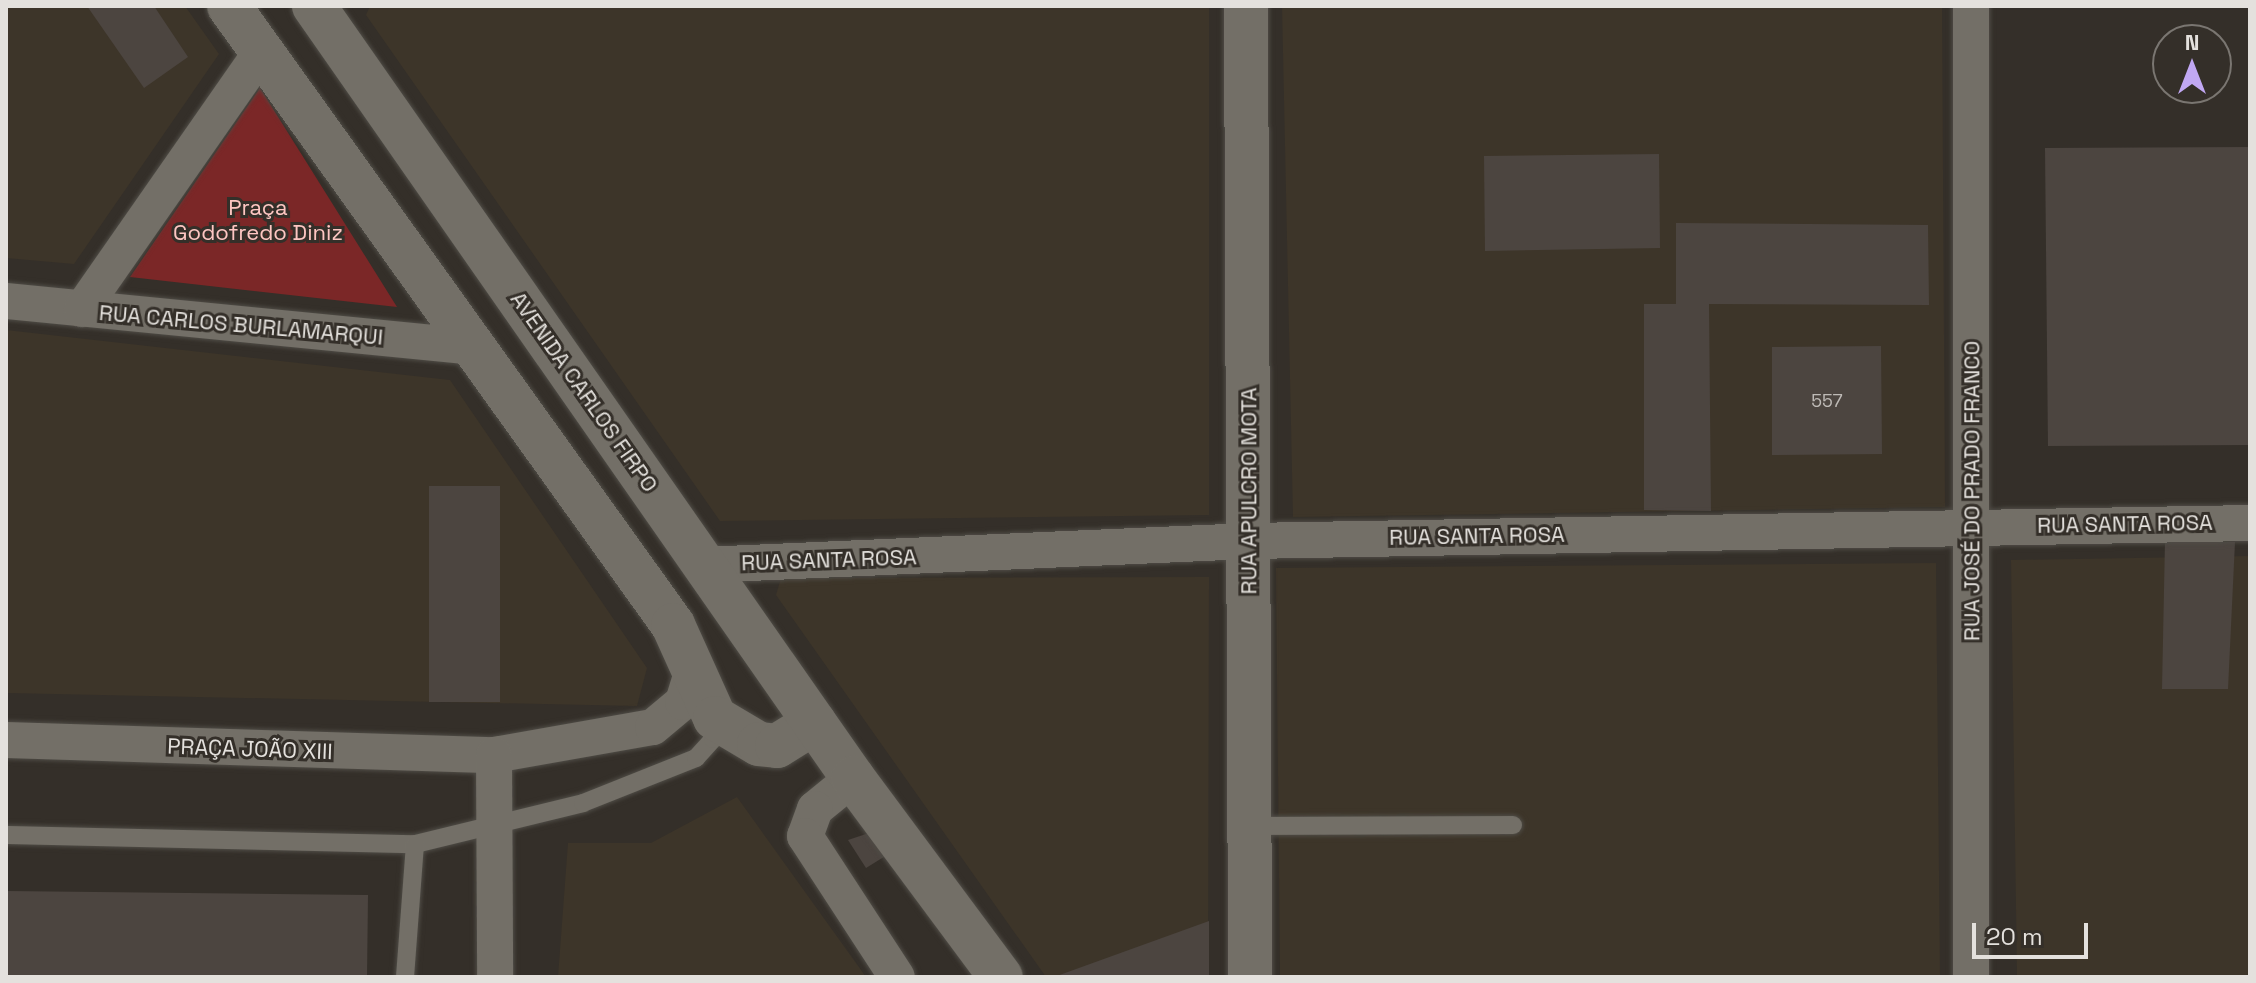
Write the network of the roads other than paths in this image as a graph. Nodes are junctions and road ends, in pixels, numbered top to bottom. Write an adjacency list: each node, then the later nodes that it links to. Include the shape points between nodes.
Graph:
1 (229, 6): 5 (main road)
2 (314, 6): 12 (main road, AVENIDA CARLOS FIRPO)
3 (1246, 6): 11 (main road, RUA APULCRO MOTA)
4 (1971, 6): 10 (street, RUA JOSÉ DO PRADO FRANCO)
5 (262, 51): 7 (street); 8 (main road)
6 (6, 301): 7 (street, RUA CARLOS BURLAMARQUI)
7 (82, 309): 8 (street, RUA CARLOS BURLAMARQUI)
8 (476, 347): 13 (main road, via 687,646)
9 (2250, 523): 10 (street, RUA SANTA ROSA)
10 (1973, 526): 11 (street, RUA SANTA ROSA); 29 (street, RUA JOSÉ DO PRADO FRANCO)
11 (1250, 541): 12 (street, RUA SANTA ROSA); 21 (main road, RUA APULCRO MOTA)
12 (704, 565): 15 (main road, AVENIDA CARLOS FIRPO)
13 (691, 676): 14 (main road); 17 (street, PRAÇA JOÃO XIII, via 683,702 653,727)
14 (715, 718): 15 (main road, via 759,744 777,746); 19 (lane, via 713,739 696,758 583,803)
15 (814, 723): 18 (main road, AVENIDA CARLOS FIRPO)
16 (6, 740): 17 (street, PRAÇA JOÃO XIII)
17 (494, 755): 19 (street)
18 (853, 778): 26 (street, via 815,809 805,836); 27 (main road, AVENIDA CARLOS FIRPO)
19 (490, 823): 23 (lane); 25 (street)
20 (1513, 825): 21 (lane)
21 (1250, 826): 28 (main road, RUA APULCRO MOTA)
22 (6, 835): 23 (lane)
23 (415, 844): 24 (lane)
24 (405, 977)
25 (495, 977)
26 (897, 977)
27 (1001, 977)
28 (1250, 977)
29 (1971, 977)

